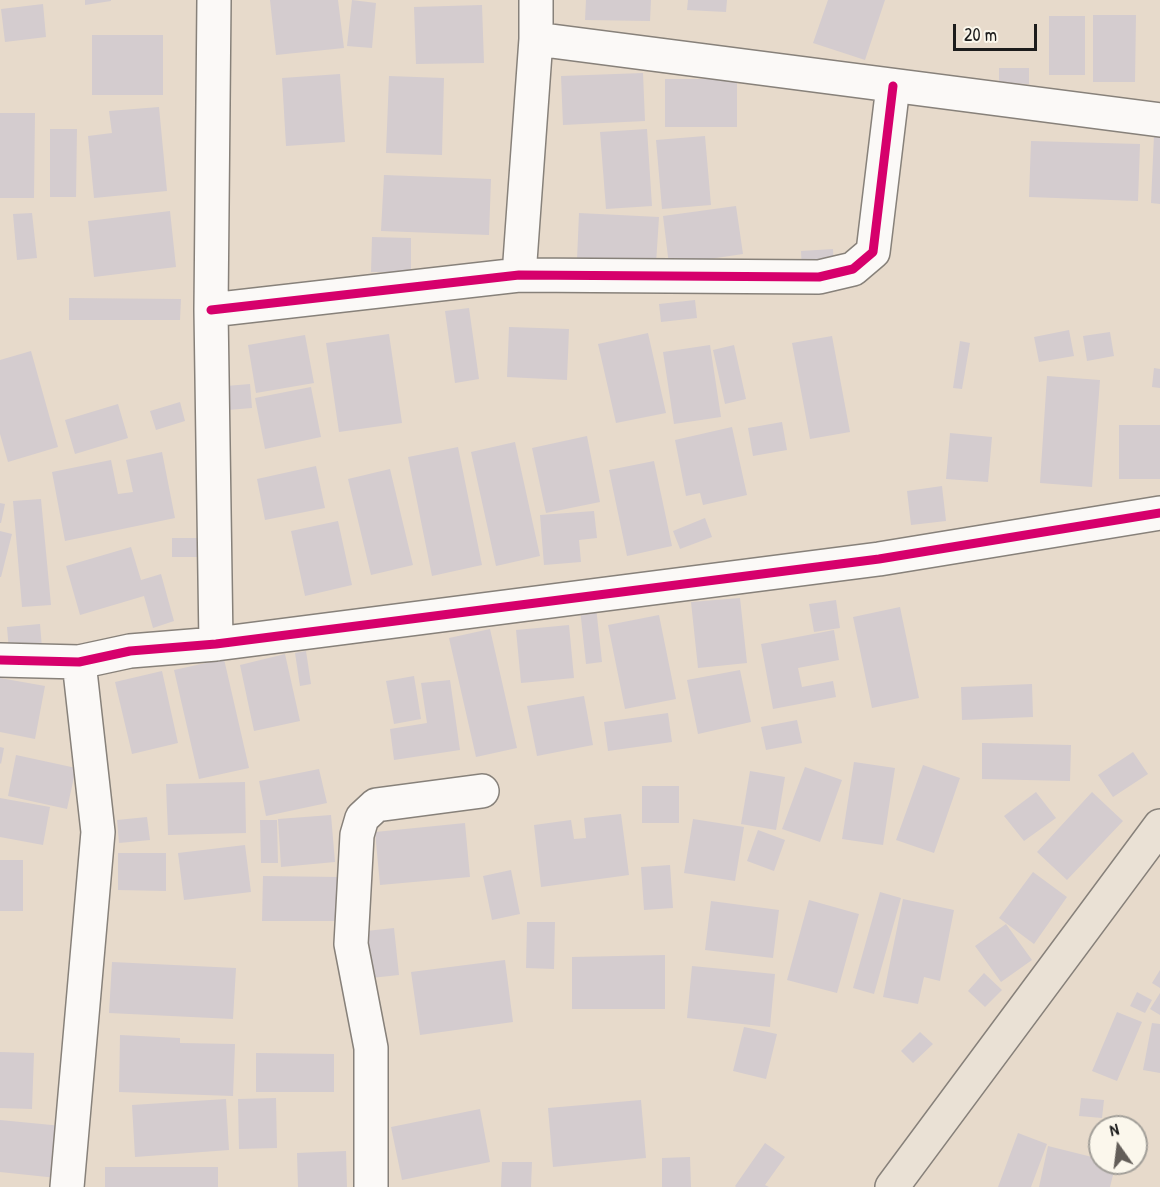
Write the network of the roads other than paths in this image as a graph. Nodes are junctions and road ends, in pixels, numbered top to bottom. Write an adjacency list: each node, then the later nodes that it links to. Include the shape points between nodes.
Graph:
1 (214, 0): 7 (street)
2 (536, 0): 3 (street)
3 (536, 39): 4 (street); 6 (street)
4 (893, 86): 5 (street); 6 (street, via 873,252 854,269 819,277)
5 (1160, 120)
6 (519, 275): 7 (street)
7 (212, 310): 9 (street)
8 (1160, 513): 9 (street, via 879,558)
9 (216, 644): 11 (street, via 130,651)
10 (0, 660): 11 (street)
11 (80, 662): 14 (street, via 98,832)
12 (482, 791): 15 (street, via 376,806 362,818 357,835 351,944 371,1048)
13 (1160, 826): 16 (main road)
14 (67, 1187)
15 (371, 1187)
16 (892, 1187)

